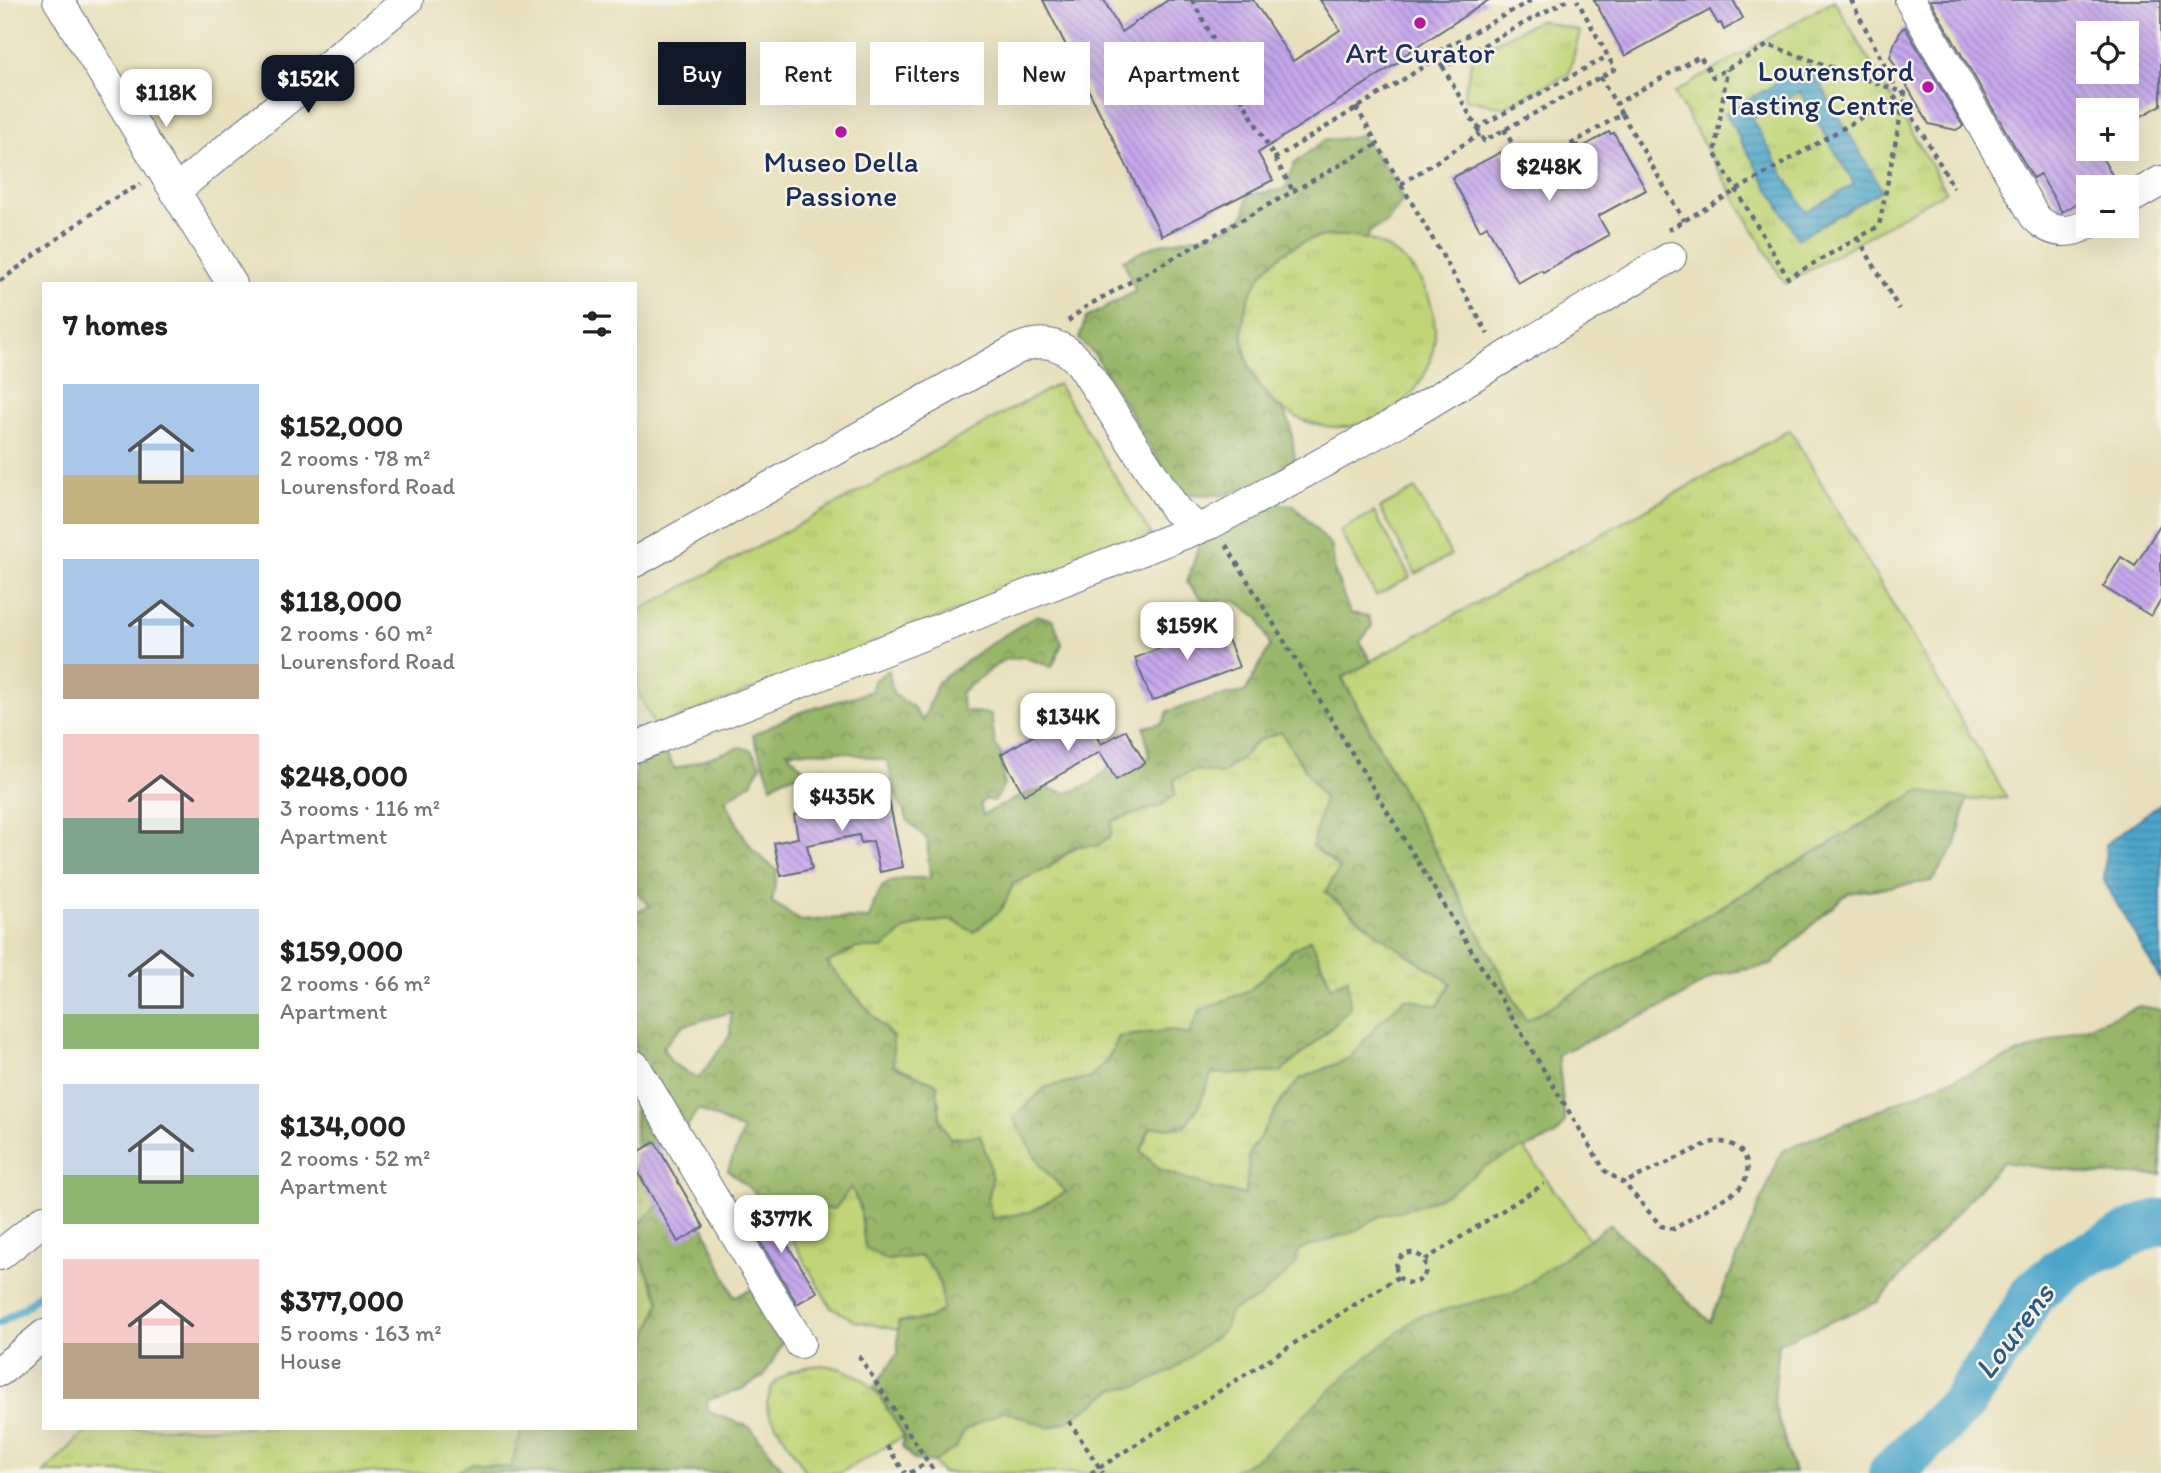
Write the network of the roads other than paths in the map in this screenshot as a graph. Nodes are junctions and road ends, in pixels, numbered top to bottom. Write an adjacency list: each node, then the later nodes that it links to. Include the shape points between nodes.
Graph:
1 (58, 0): 4 (street)
2 (408, 0): 4 (street)
3 (1910, 0): 7 (street, via 2035,217 2059,232)
4 (169, 181): 9 (street)
5 (2161, 181): 6 (street)
6 (2139, 194)
7 (2076, 230)
8 (1671, 257): 10 (street, via 1401,420)
9 (231, 282)
10 (1205, 526): 11 (street, via 1176,510 1073,354 1038,342 1017,349); 12 (street)
11 (637, 561)
12 (637, 746)
13 (637, 1069): 17 (street)
14 (42, 1222): 15 (street)
15 (0, 1255)
16 (42, 1337): 18 (street)
17 (800, 1343)
18 (0, 1371)

